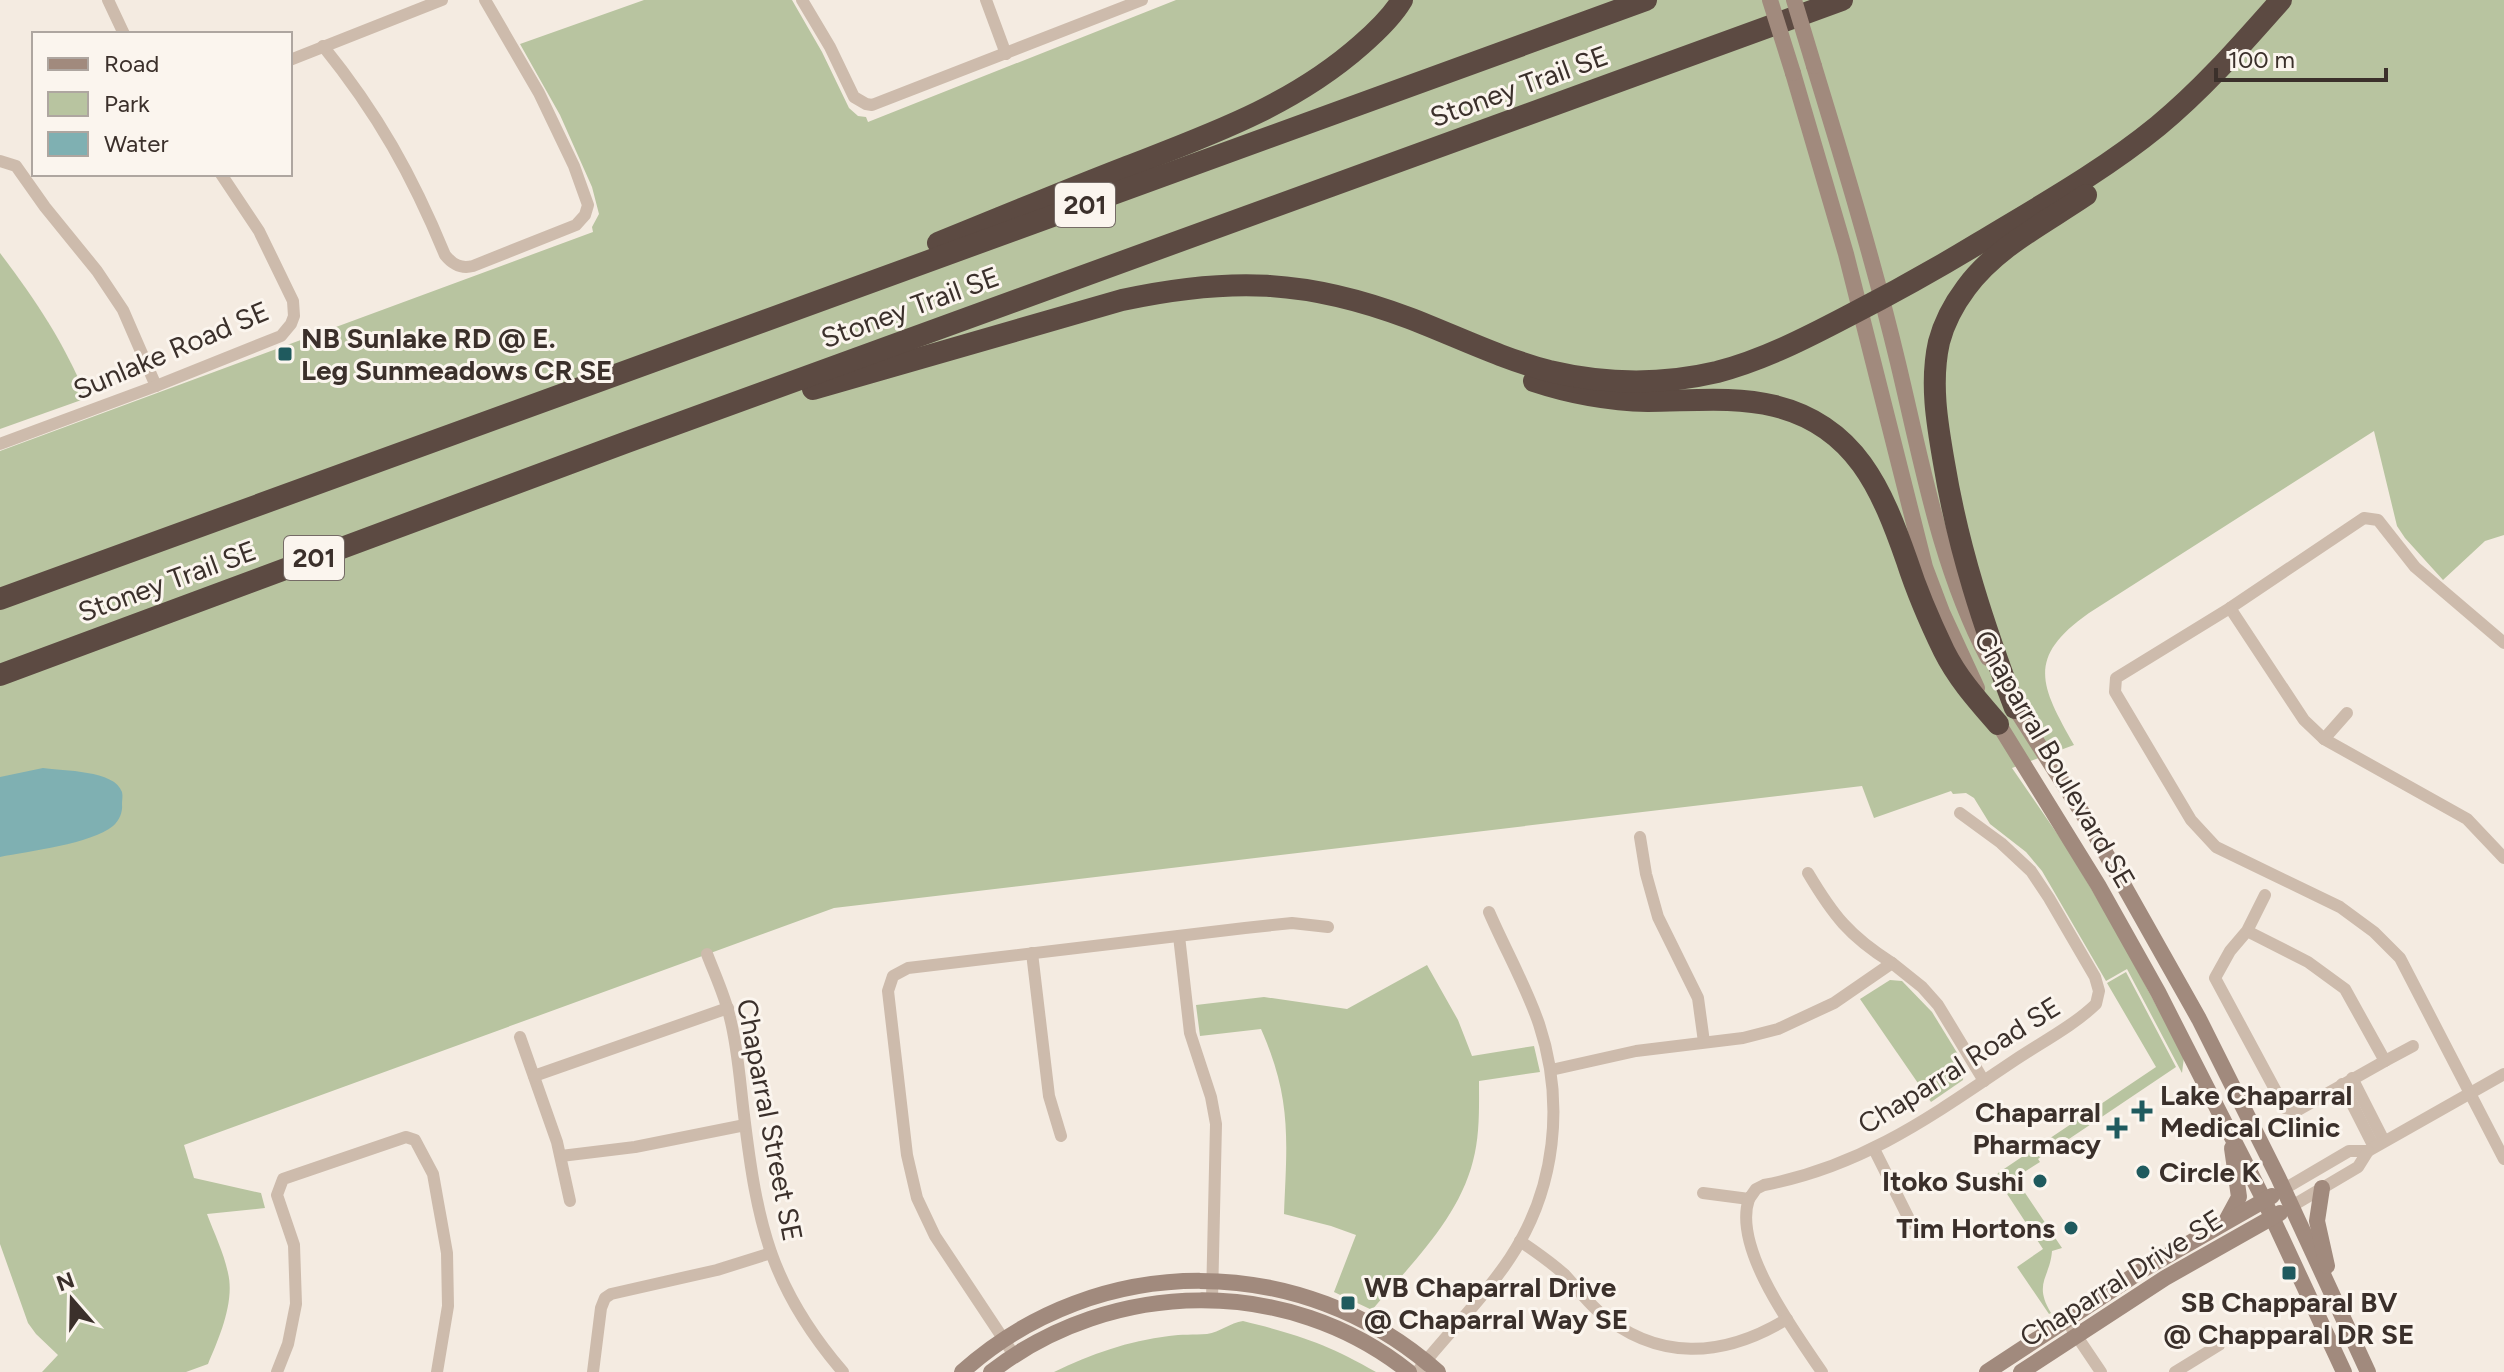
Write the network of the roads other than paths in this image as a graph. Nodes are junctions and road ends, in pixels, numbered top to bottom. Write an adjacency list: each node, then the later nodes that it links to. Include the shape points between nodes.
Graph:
1 (108, 0): 13 (street)
2 (442, 0): 14 (street)
3 (485, 0): 14 (street, via 551,116 588,205 576,225 473,266 463,268 445,255 390,141)
4 (802, 0): 16 (street, via 854,97 866,104 878,105)
5 (986, 0): 16 (street)
6 (1142, 0): 16 (street)
7 (1646, 0): 24 (highway, Stoney Trail SE / 201)
8 (1770, 0): 22 (main road, Chaparral Boulevard SE, bridge)
9 (1794, 0): 21 (main road, Chaparral Boulevard SE, bridge)
10 (1842, 0): 25 (highway, Stoney Trail SE / 201)
11 (2281, 0): 15 (highway)
12 (1401, 2): 24 (highway, via 1329,71 1248,119)
13 (123, 32)
14 (323, 46): 17 (street)
15 (2236, 51): 21 (highway, via 2122,154); 33 (highway, via 2144,151 1980,271 1944,326 1935,391 1945,473 1968,574)
16 (1006, 54)
17 (292, 59)
18 (0, 161): 23 (street, via 16,166 103,280)
19 (222, 176): 23 (street, Sunlake Road SE, via 266,243 293,301 294,316 281,336)
20 (1350, 299): 22 (highway, via 1537,367 1632,381 1733,367); 25 (highway, via 1259,284 1163,291); 35 (highway, via 1509,371 1564,389 1627,399 1763,404 1821,426 1855,454 1876,483 1946,654 1966,688)
21 (1881, 299): 22 (highway); 33 (main road, Chaparral Boulevard SE, via 1951,572 1982,648)
22 (1860, 310): 35 (main road, Chaparral Boulevard SE, via 1929,578 1960,654)
23 (156, 386): 26 (street, Sunlake Road SE)
24 (524, 409): 27 (highway, Stoney Trail SE / 201)
25 (627, 442): 32 (highway, Stoney Trail SE / 201)
26 (0, 444)
27 (0, 599)
28 (2230, 608): 30 (street, via 2364,518 2378,520 2415,567); 36 (street, via 2304,720); 59 (street, via 2116,678 2115,692 2191,820 2216,847 2340,907 2400,958)
29 (2504, 621): 30 (street)
30 (2492, 632): 31 (street)
31 (2504, 643)
32 (0, 675)
33 (2015, 708): 68 (main road, Chaparral Boulevard SE, via 2155,938)
34 (2347, 713): 36 (street)
35 (1998, 724): 60 (main road, Chaparral Boulevard SE, via 2098,885)
36 (2324, 739): 39 (street, via 2467,819)
37 (1960, 813): 57 (street, Chaparral Road SE, via 2011,850 2036,878 2095,977 2099,995 2088,1011)
38 (1640, 837): 51 (street, via 1658,917 1698,998)
39 (2504, 858)
40 (1808, 873): 48 (street, via 1848,931)
41 (2265, 895): 44 (street)
42 (1489, 912): 54 (street, via 1534,1010)
43 (1328, 927): 45 (street, via 1292,923)
44 (2247, 931): 53 (street, via 2308,962 2345,989); 58 (street, via 2215,978 2285,1108 2298,1110)
45 (1179, 936): 46 (street); 79 (street, via 1190,1033 1215,1119)
46 (1032, 953): 62 (street, via 1049,1096); 85 (street, via 908,968 888,985 907,1155 917,1198 935,1236)
47 (707, 954): 49 (street, Chaparral Street SE)
48 (1892, 963): 51 (street, via 1834,1003 1795,1022 1743,1038); 57 (street, via 1933,998)
49 (728, 1008): 56 (street); 61 (street, Chaparral Street SE)
50 (520, 1037): 56 (street)
51 (1704, 1042): 54 (street)
52 (2413, 1046): 53 (street)
53 (2385, 1061): 58 (street)
54 (1551, 1070): 77 (street, via 1551,1152 1538,1202)
55 (2504, 1074): 59 (street)
56 (534, 1076): 65 (street)
57 (1984, 1081): 64 (street, Chaparral Road SE)
58 (2347, 1081): 63 (street)
59 (2470, 1091): 63 (street); 66 (street)
60 (2227, 1124): 71 (main road, Chaparral Boulevard SE); 75 (main road, via 2239,1191)
61 (745, 1125): 65 (street); 78 (street, Chaparral Street SE, via 753,1190)
62 (1061, 1136)
63 (2375, 1147): 67 (street, via 2358,1167); 68 (street, via 2349,1151)
64 (1874, 1149): 70 (street, Chaparral Road SE, via 1819,1172 1764,1185); 76 (street)
65 (561, 1156): 72 (street)
66 (2504, 1159)
67 (2322, 1188): 73 (street); 80 (main road, via 2317,1221)
68 (2284, 1189): 71 (main road, Chaparral Drive SE); 73 (main road, Chaparral Boulevard SE)
69 (1703, 1193): 70 (street)
70 (1749, 1199): 82 (street, via 1746,1214 1758,1264)
71 (2264, 1200): 74 (main road, Chaparral Boulevard SE); 75 (main road, Chaparral Drive SE)
72 (570, 1201)
73 (2292, 1206): 74 (main road, Chaparral Drive SE); 80 (main road, Chaparral Boulevard SE)
74 (2273, 1217): 84 (main road, Chaparral Drive SE); 101 (main road, Chaparral Boulevard SE)
75 (2225, 1222): 83 (main road, Chaparral Drive SE)
76 (1911, 1223)
77 (1520, 1241): 82 (street, via 1610,1321 1651,1343 1719,1348); 88 (street)
78 (771, 1253): 91 (street, via 608,1296 601,1308); 92 (street, Chaparral Street SE, via 796,1310)
79 (1212, 1280): 81 (street); 85 (main road, via 1108,1293 1050,1313); 88 (main road, via 1279,1289 1331,1305 1384,1331)
80 (2334, 1299): 102 (main road, Chaparral Boulevard SE)
81 (1212, 1300): 87 (main road, via 1104,1313); 95 (main road, via 1314,1319)
82 (1787, 1319): 96 (street)
83 (2066, 1319): 84 (street); 97 (main road, Chaparral Drive SE)
84 (2076, 1335): 98 (main road, Chaparral Drive SE); 99 (street)
85 (1003, 1340): 87 (street); 93 (main road)
86 (2219, 1345): 100 (street)
87 (1014, 1355): 94 (main road)
88 (1427, 1368)
89 (277, 1372): 90 (street, via 296,1304 294,1245 277,1195 283,1179 406,1137 415,1140 433,1174 447,1253 448,1306)
90 (437, 1372)
91 (593, 1372)
92 (843, 1372)
93 (962, 1372)
94 (991, 1372)
95 (1409, 1372)
96 (1822, 1372)
97 (1987, 1372)
98 (2021, 1372)
99 (2101, 1372)
100 (2175, 1372)
101 (2344, 1372)
102 (2368, 1372)

